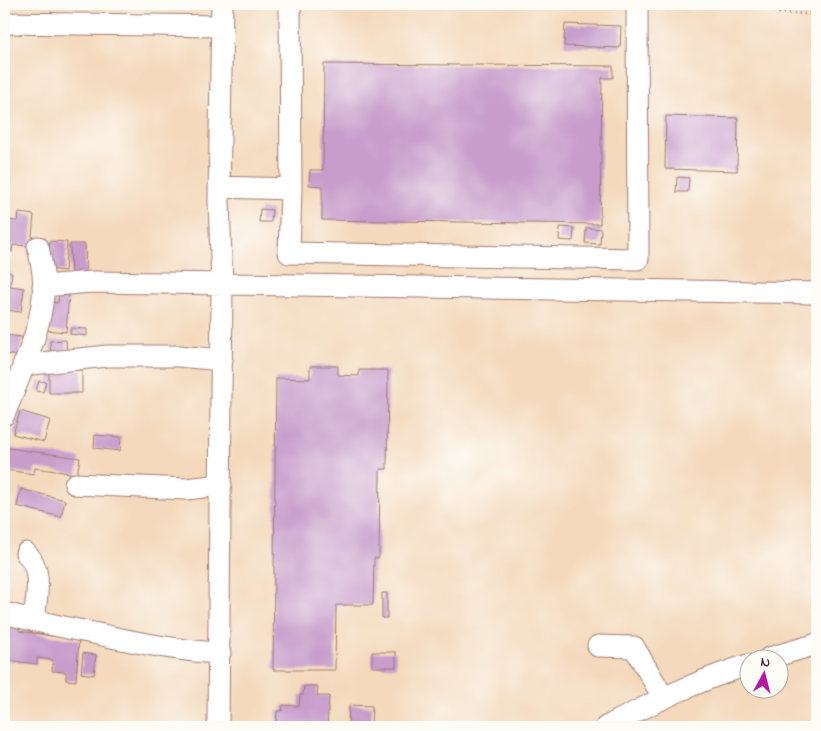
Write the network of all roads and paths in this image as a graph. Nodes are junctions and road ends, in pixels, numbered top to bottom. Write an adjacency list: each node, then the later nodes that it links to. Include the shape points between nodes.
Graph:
1 (222, 4): 7 (street)
2 (290, 4): 9 (street)
3 (637, 4): 9 (street, via 638,259 289,253)
4 (761, 4): 5 (path, via 779,13)
5 (817, 14)
6 (4, 23): 7 (street)
7 (222, 26): 8 (street)
8 (219, 186): 9 (street); 11 (street)
9 (291, 189)
10 (38, 247): 12 (street)
11 (222, 285): 12 (street, via 92,282); 13 (street); 14 (street)
12 (43, 286): 15 (street, via 39,319)
13 (817, 293)
14 (222, 360): 15 (street, via 107,356); 18 (street)
15 (16, 369): 16 (street)
16 (4, 415)
17 (76, 484): 18 (street, via 186,489)
18 (221, 485): 25 (street)
19 (26, 553): 21 (street, via 33,559 38,575)
20 (4, 613): 21 (street)
21 (34, 621): 25 (street, via 135,642)
22 (817, 644): 24 (street)
23 (598, 646): 27 (street, via 634,647)
24 (788, 652)
25 (220, 653): 28 (street)
26 (738, 668): 27 (street)
27 (663, 697): 29 (street)
28 (218, 727)
29 (606, 727)

